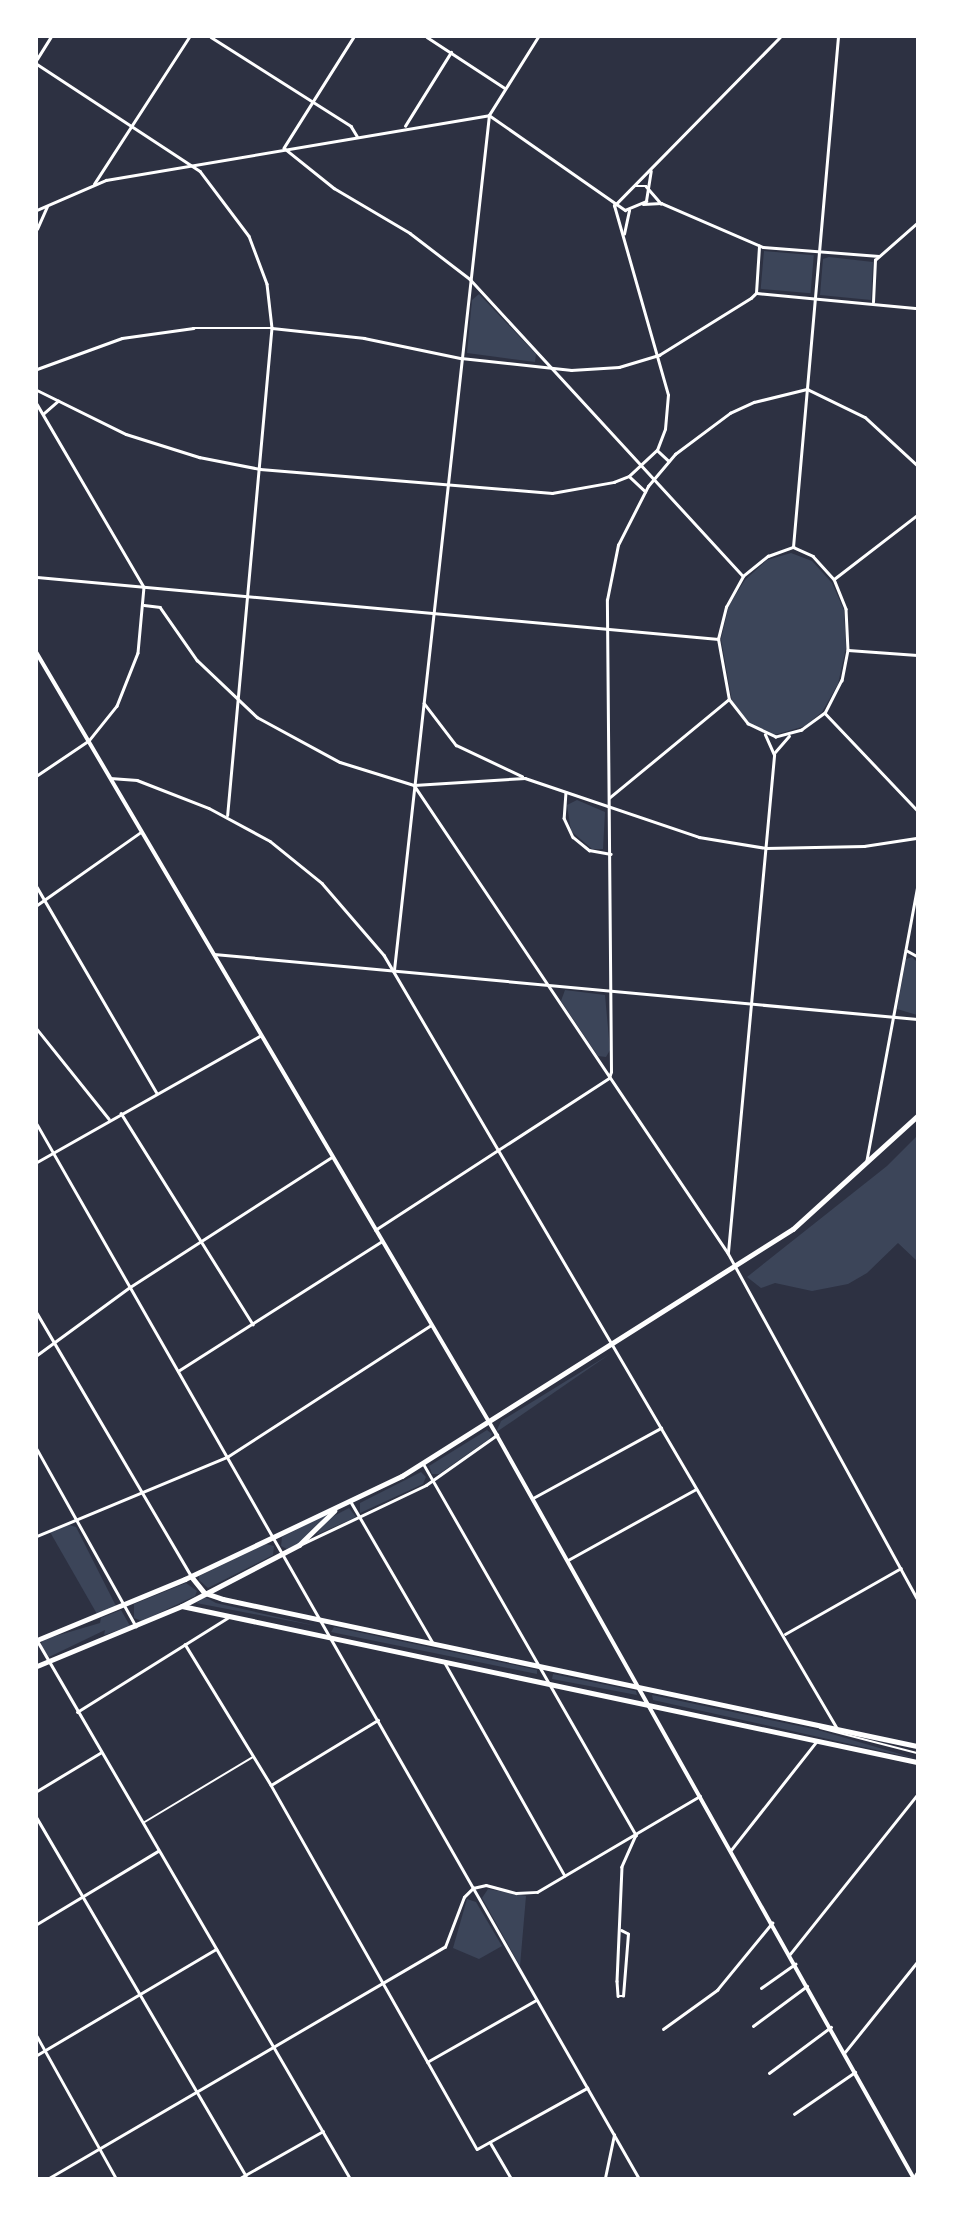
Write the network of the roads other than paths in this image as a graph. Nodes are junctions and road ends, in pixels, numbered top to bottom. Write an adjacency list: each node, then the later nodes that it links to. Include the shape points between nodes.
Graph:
1 (51, 37): 10 (street)
2 (189, 37): 15 (street)
3 (211, 37): 13 (street)
4 (354, 37): 13 (street)
5 (427, 37): 9 (street)
6 (538, 37): 12 (street)
7 (780, 37): 20 (street)
8 (838, 37): 34 (street)
9 (451, 52): 12 (street); 16 (street)
10 (37, 59)
11 (37, 64): 15 (street)
12 (505, 88): 14 (street)
13 (312, 101): 17 (street, via 351,126); 18 (street)
14 (489, 115): 16 (street); 27 (street); 36 (street)
15 (131, 126): 19 (street); 21 (street)
16 (405, 126): 17 (street)
17 (357, 136): 18 (street)
18 (284, 148): 19 (street); 36 (street, via 334,188 410,233)
19 (192, 164): 21 (street); 41 (street, via 226,200 249,236 267,284)
20 (651, 169): 22 (street); 23 (street)
21 (94, 184): 26 (street)
22 (635, 186): 23 (street); 27 (street)
23 (650, 190): 24 (street); 25 (street)
24 (661, 202): 25 (street); 33 (street)
25 (642, 204): 29 (street)
26 (48, 205): 28 (street); 31 (street)
27 (614, 206): 29 (street); 32 (street)
28 (37, 210)
29 (629, 211): 32 (street)
30 (917, 223): 35 (street)
31 (37, 229)
32 (624, 234): 42 (street)
33 (759, 246): 34 (street); 37 (street)
34 (820, 252): 35 (street); 38 (street)
35 (879, 256): 39 (street)
36 (470, 279): 43 (street); 44 (street)
37 (757, 293): 38 (street); 42 (street, via 702,332)
38 (816, 299): 39 (street); 47 (street)
39 (873, 304): 40 (street)
40 (917, 308)
41 (272, 328): 43 (street, via 364,338); 45 (street, via 193,328 141,334 82,349); 55 (street)
42 (659, 355): 44 (street, via 618,366); 51 (street, via 667,414)
43 (461, 358): 44 (street); 58 (street)
44 (554, 368): 54 (street)
45 (37, 369)
46 (37, 390): 48 (street)
47 (807, 390): 52 (street, via 754,402 730,413); 53 (street, via 865,417); 61 (street)
48 (58, 401): 50 (street); 55 (street, via 126,434 199,457)
49 (37, 404): 50 (street)
50 (43, 414): 65 (street)
51 (657, 450): 52 (street); 54 (street)
52 (669, 461): 57 (street)
53 (917, 465)
54 (643, 466): 56 (street); 57 (street)
55 (260, 469): 58 (street); 66 (street)
56 (629, 476): 58 (street, via 561,493); 59 (street)
57 (655, 479): 59 (street); 62 (street)
58 (447, 485): 68 (street)
59 (645, 491): 69 (street, via 615,557)
60 (917, 515): 64 (street)
61 (793, 547): 62 (street, via 756,563); 64 (street, via 813,556)
62 (743, 576): 70 (street, via 726,607)
63 (37, 578): 65 (street)
64 (834, 579): 71 (street, via 846,610)
65 (144, 587): 66 (street); 67 (street)
66 (248, 597): 68 (street); 75 (street)
67 (144, 605): 75 (street, via 160,607 197,660); 80 (street, via 132,671 117,706)
68 (435, 612): 69 (street); 76 (street)
69 (607, 627): 70 (street); 87 (street)
70 (718, 639): 74 (street)
71 (848, 650): 73 (street); 77 (street, via 842,680)
72 (37, 653): 80 (street)
73 (917, 655)
74 (729, 700): 78 (street, via 748,724); 87 (street)
75 (237, 701): 85 (street, via 313,750); 90 (street)
76 (424, 703): 84 (street, via 456,745); 85 (street)
77 (825, 713): 79 (street); 89 (street)
78 (765, 735): 79 (street); 81 (street)
79 (791, 735): 81 (street)
80 (89, 741): 82 (street); 83 (street)
81 (774, 755): 94 (street)
82 (37, 776)
83 (110, 778): 90 (street, via 137,780); 92 (street)
84 (525, 778): 85 (street); 86 (street)
85 (414, 785): 103 (street); 104 (street)
86 (566, 792): 88 (street); 95 (street, via 564,818 572,837 589,850)
87 (609, 798): 88 (street)
88 (610, 809): 94 (street, via 699,837); 95 (street)
89 (917, 810)
90 (228, 816): 103 (street, via 322,883)
91 (917, 824): 93 (street)
92 (141, 832): 98 (street); 101 (street)
93 (917, 838): 94 (street, via 864,846)
94 (766, 848): 106 (street)
95 (611, 854): 105 (street)
96 (37, 887): 98 (street)
97 (917, 888): 100 (street)
98 (43, 899): 99 (street); 112 (street)
99 (37, 905)
100 (905, 950): 102 (street); 107 (street)
101 (214, 954): 103 (street); 110 (street)
102 (917, 956)
103 (394, 970): 104 (street); 117 (street)
104 (547, 984): 105 (street); 111 (street)
105 (612, 989): 106 (street); 111 (street)
106 (753, 1004): 107 (street); 125 (street)
107 (892, 1016): 108 (street); 121 (street)
108 (917, 1019)
109 (37, 1029): 115 (street)
110 (260, 1036): 112 (street); 119 (street)
111 (609, 1078): 117 (street); 125 (street)
112 (157, 1093): 113 (street)
113 (121, 1114): 115 (street); 124 (street)
114 (917, 1116): 121 (main road)
115 (109, 1120): 118 (street)
116 (37, 1124): 118 (street)
117 (499, 1150): 122 (street); 132 (street)
118 (53, 1153): 120 (street); 127 (street)
119 (332, 1157): 122 (street); 124 (street)
120 (37, 1162)
121 (866, 1166): 126 (main road, via 793,1229)
122 (375, 1230): 123 (street)
123 (382, 1241): 129 (street); 130 (street)
124 (200, 1242): 127 (street); 129 (street)
125 (728, 1253): 126 (street)
126 (736, 1268): 132 (main road); 154 (street)
127 (130, 1287): 131 (street); 134 (street)
128 (37, 1313): 131 (street)
129 (253, 1324): 134 (street)
130 (431, 1325): 135 (street); 139 (street)
131 (53, 1342): 133 (street); 143 (street)
132 (613, 1345): 135 (main road); 136 (street)
133 (37, 1354)
134 (178, 1371): 139 (street)
135 (489, 1422): 137 (street); 140 (main road)
136 (661, 1427): 142 (street); 144 (street)
137 (497, 1435): 141 (street); 144 (street)
138 (37, 1449): 148 (street)
139 (227, 1457): 143 (street); 150 (street)
140 (423, 1462): 141 (street); 145 (main road)
141 (433, 1480): 147 (street); 171 (street)
142 (696, 1489): 153 (street); 163 (street)
143 (143, 1491): 148 (street); 155 (street)
144 (533, 1498): 153 (street)
145 (351, 1502): 146 (main road); 147 (street)
146 (336, 1509): 150 (main road); 151 (main road)
147 (360, 1517): 151 (street); 166 (street)
148 (77, 1519): 149 (street); 158 (street)
149 (37, 1536)
150 (271, 1537): 152 (street); 155 (main road)
151 (300, 1544): 152 (main road)
152 (280, 1554): 156 (main road); 161 (street)
153 (568, 1560): 173 (street)
154 (901, 1568): 157 (street); 163 (street)
155 (191, 1576): 156 (main road); 158 (main road)
156 (205, 1592): 159 (main road); 161 (main road)
157 (917, 1598)
158 (125, 1606): 162 (street); 165 (main road)
159 (182, 1606): 160 (main road); 162 (main road)
160 (231, 1615): 164 (main road); 167 (street)
161 (319, 1620): 164 (street); 166 (main road)
162 (136, 1626): 169 (main road)
163 (784, 1635): 178 (street)
164 (330, 1637): 168 (main road); 176 (street)
165 (37, 1640): 169 (street)
166 (433, 1643): 171 (main road)
167 (185, 1644): 175 (street); 183 (street)
168 (442, 1659): 172 (main road); 194 (street)
169 (47, 1662): 170 (main road); 175 (street)
170 (37, 1666)
171 (540, 1667): 172 (street); 173 (main road)
172 (550, 1683): 174 (main road); 191 (street)
173 (640, 1688): 174 (street); 177 (main road)
174 (647, 1702): 179 (main road); 188 (street)
175 (76, 1712): 181 (street)
176 (378, 1720): 185 (street); 195 (street)
177 (814, 1724): 178 (main road); 182 (lane)
178 (837, 1728): 180 (main road)
179 (818, 1740): 184 (main road); 192 (street)
180 (917, 1746)
181 (100, 1753): 186 (street); 190 (street)
182 (917, 1753)
183 (254, 1757): 185 (street); 190 (lane)
184 (917, 1762)
185 (271, 1785): 204 (street)
186 (37, 1791)
187 (917, 1795): 201 (street)
188 (700, 1796): 191 (street); 192 (street)
189 (37, 1818): 196 (street)
190 (142, 1823): 193 (street)
191 (636, 1835): 194 (street); 199 (street, via 622,1867)
192 (731, 1850): 197 (street)
193 (158, 1851): 196 (street); 200 (street)
194 (565, 1876): 195 (street, via 531,1893 486,1885)
195 (473, 1888): 204 (street, via 464,1897 448,1944); 208 (street)
196 (83, 1897): 198 (street); 207 (street)
197 (772, 1923): 201 (street); 211 (street, via 717,1990)
198 (37, 1924)
199 (622, 1931): 199 (street, via 617,1981 618,1996 623,1996 628,1934)
200 (216, 1949): 207 (street); 213 (street)
201 (790, 1954): 203 (street)
202 (917, 1962): 215 (street)
203 (796, 1964): 205 (street); 206 (street)
204 (382, 1983): 213 (street); 217 (street)
205 (808, 1986): 209 (street); 210 (street)
206 (761, 1988)
207 (140, 1995): 214 (street); 221 (street)
208 (536, 2000): 217 (street); 220 (street)
209 (753, 2026)
210 (831, 2027): 215 (street); 219 (street)
211 (663, 2029)
212 (37, 2036): 214 (street)
213 (274, 2046): 221 (street); 223 (street)
214 (46, 2050): 216 (street); 226 (street)
215 (845, 2052): 218 (street)
216 (37, 2055)
217 (427, 2062): 225 (street, via 477,2149)
218 (856, 2072): 222 (street); 228 (street)
219 (769, 2073)
220 (587, 2088): 224 (street); 225 (street)
221 (196, 2092): 226 (street); 227 (street)
222 (794, 2114)
223 (323, 2131): 227 (street); 232 (street)
224 (614, 2135): 234 (street); 235 (street)
225 (490, 2142): 233 (street)
226 (100, 2149): 229 (street); 230 (street)
227 (246, 2175): 231 (street)
228 (915, 2177)
229 (49, 2178)
230 (116, 2178)
231 (240, 2178)
232 (350, 2178)
233 (511, 2178)
234 (605, 2178)
235 (639, 2178)

